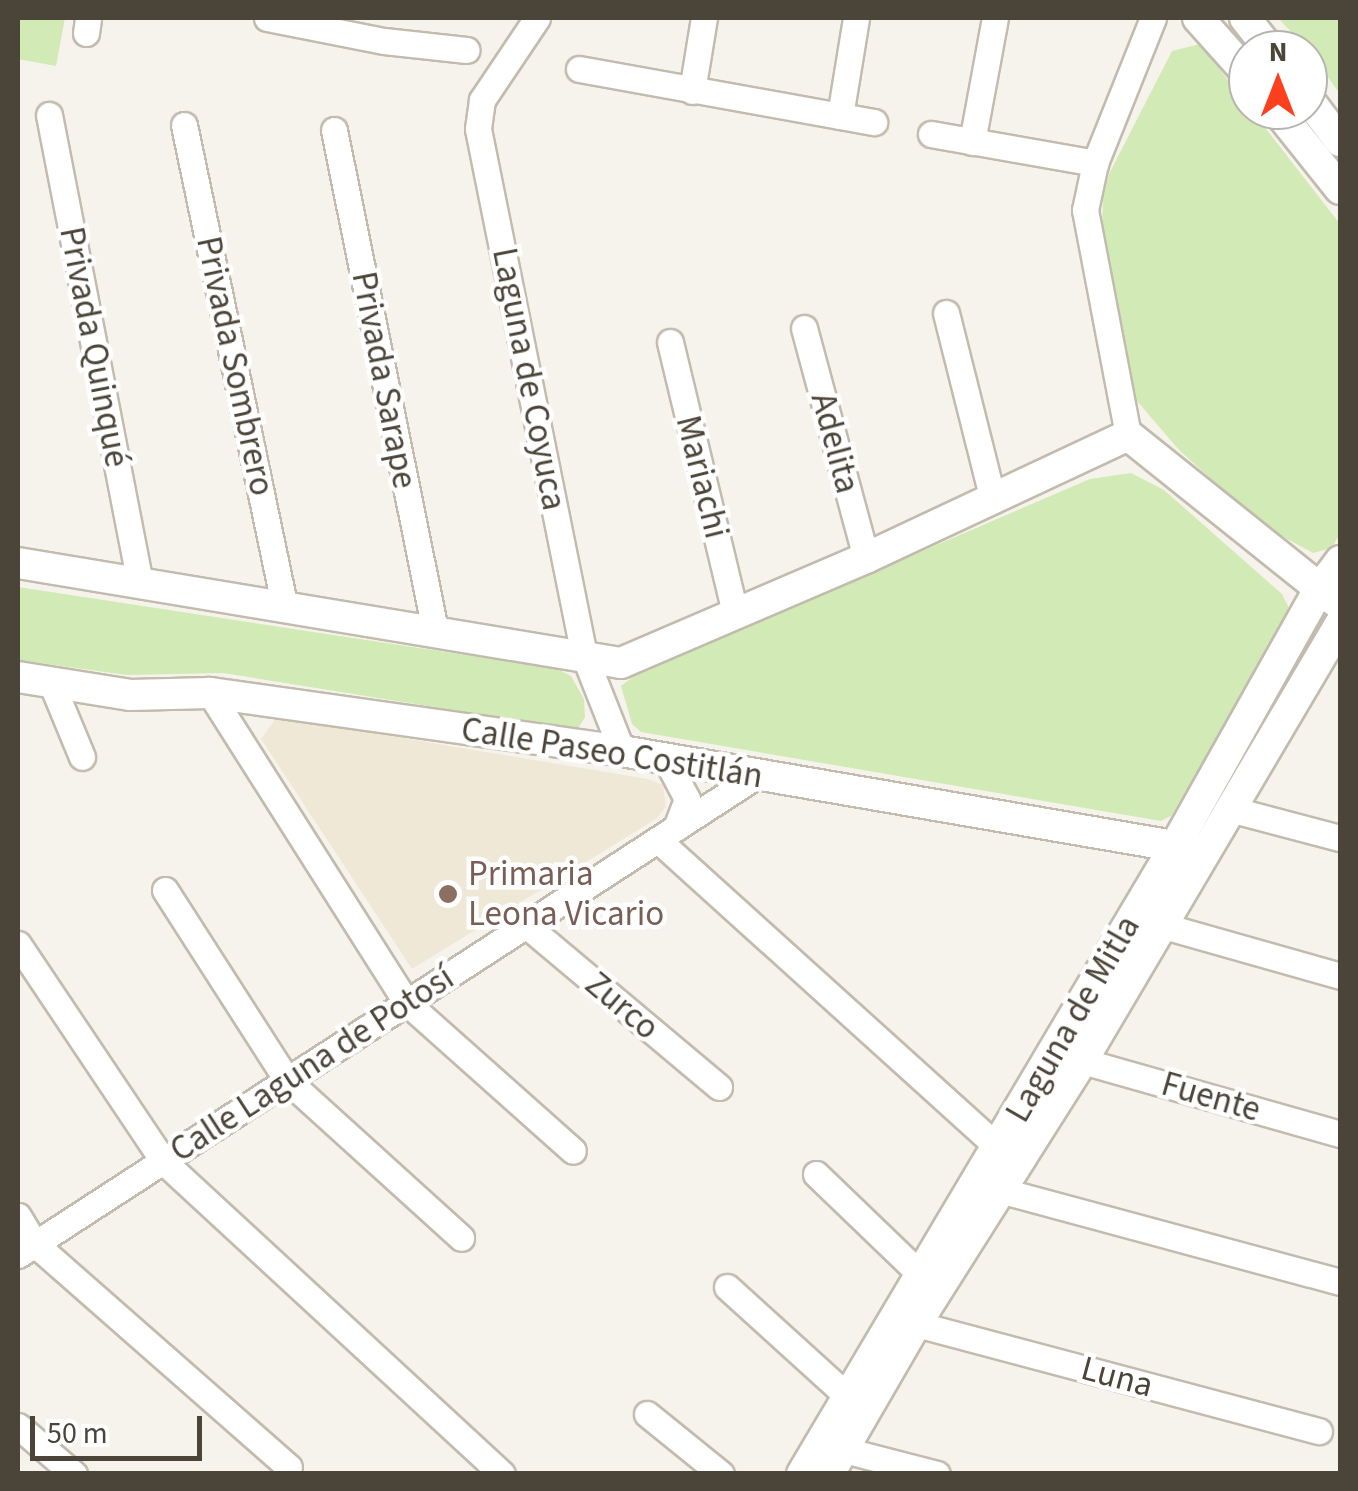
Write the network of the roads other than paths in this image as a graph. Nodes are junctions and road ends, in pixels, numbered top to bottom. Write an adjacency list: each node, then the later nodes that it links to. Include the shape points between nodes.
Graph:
1 (276, 18): 8 (street)
2 (537, 18): 38 (street, Laguna de Coyuca, via 482,100 478,128)
3 (704, 18): 12 (street)
4 (856, 18): 14 (street)
5 (995, 18): 20 (street)
6 (1153, 18): 21 (street)
7 (1198, 18): 10 (street)
8 (386, 29): 9 (street)
9 (467, 50)
10 (1228, 51)
11 (579, 69): 12 (street)
12 (692, 91): 14 (street)
13 (48, 115): 31 (street, Privada Quinqué)
14 (840, 116): 15 (street)
15 (874, 122)
16 (184, 125): 33 (street, Privada Sombrero)
17 (334, 130): 36 (street, Privada Sarape)
18 (1293, 130): 22 (street)
19 (931, 134): 20 (street)
20 (972, 142): 21 (street)
21 (1095, 163): 26 (street, via 1084,210)
22 (1340, 189)
23 (946, 313): 27 (street)
24 (804, 328): 28 (street, Adelita)
25 (670, 342): 34 (street, Mariachi)
26 (1128, 435): 27 (street); 32 (street)
27 (993, 500): 28 (street)
28 (866, 558): 34 (street)
29 (1340, 562): 32 (street, Laguna de Mitla)
30 (18, 563): 31 (street)
31 (140, 580): 33 (street)
32 (1330, 597): 49 (street, Laguna de Mitla)
33 (285, 608): 36 (street)
34 (735, 612): 38 (street, via 621,663)
35 (1340, 624): 37 (street, Laguna de Mitla)
36 (435, 630): 38 (street)
37 (1332, 654): 46 (street, Laguna de Mitla)
38 (584, 655): 42 (street, Laguna de Coyuca)
39 (18, 678): 40 (street, Calle Paseo Costitlán)
40 (51, 682): 41 (street, Calle Paseo Costitlán, via 130,695); 43 (street)
41 (210, 693): 42 (street, Calle Paseo Costitlán); 55 (street)
42 (622, 751): 44 (street, Calle Paseo Costitlán)
43 (82, 757)
44 (666, 761): 45 (street, Calle Paseo Costitlán); 47 (street, via 687,799)
45 (757, 775): 47 (street, Calle Laguna de Potosí); 49 (street, Calle Paseo Costitlán)
46 (1230, 809): 48 (street); 49 (street, Laguna de Mitla)
47 (667, 834): 51 (street, Calle Laguna de Potosí); 61 (street)
48 (1340, 838)
49 (1189, 848): 52 (street, Laguna de Mitla); 61 (street, Laguna de Mitla)
50 (165, 890): 57 (street)
51 (526, 925): 55 (street, Calle Laguna de Potosí); 58 (street, Zurco)
52 (1160, 925): 54 (street); 56 (street, Laguna de Mitla)
53 (18, 944): 62 (street)
54 (1340, 976)
55 (407, 1002): 57 (street, Calle Laguna de Potosí); 60 (street)
56 (1082, 1060): 59 (street, Fuente); 61 (street, Laguna de Mitla)
57 (288, 1080): 62 (street, Calle Laguna de Potosí); 66 (street)
58 (719, 1086)
59 (1340, 1134)
60 (573, 1151)
61 (1008, 1156): 64 (street, Laguna de Mitla)
62 (163, 1160): 67 (street, Calle Laguna de Potosí); 79 (street)
63 (816, 1174): 68 (street)
64 (991, 1184): 68 (street, Laguna de Mitla); 69 (street); 71 (street, Laguna de Mitla)
65 (18, 1216): 67 (street)
66 (461, 1238)
67 (26, 1250): 77 (street)
68 (918, 1272): 72 (street, Laguna de Mitla)
69 (1340, 1282)
70 (727, 1287): 72 (street)
71 (916, 1324): 75 (street, Luna); 76 (street, Laguna de Mitla)
72 (846, 1396): 81 (street, Laguna de Mitla)
73 (648, 1414): 80 (street)
74 (18, 1426): 78 (street)
75 (1319, 1430)
76 (836, 1461): 82 (street)
77 (289, 1467)
78 (74, 1474)
79 (502, 1474)
80 (721, 1474)
81 (802, 1474)
82 (936, 1474)

